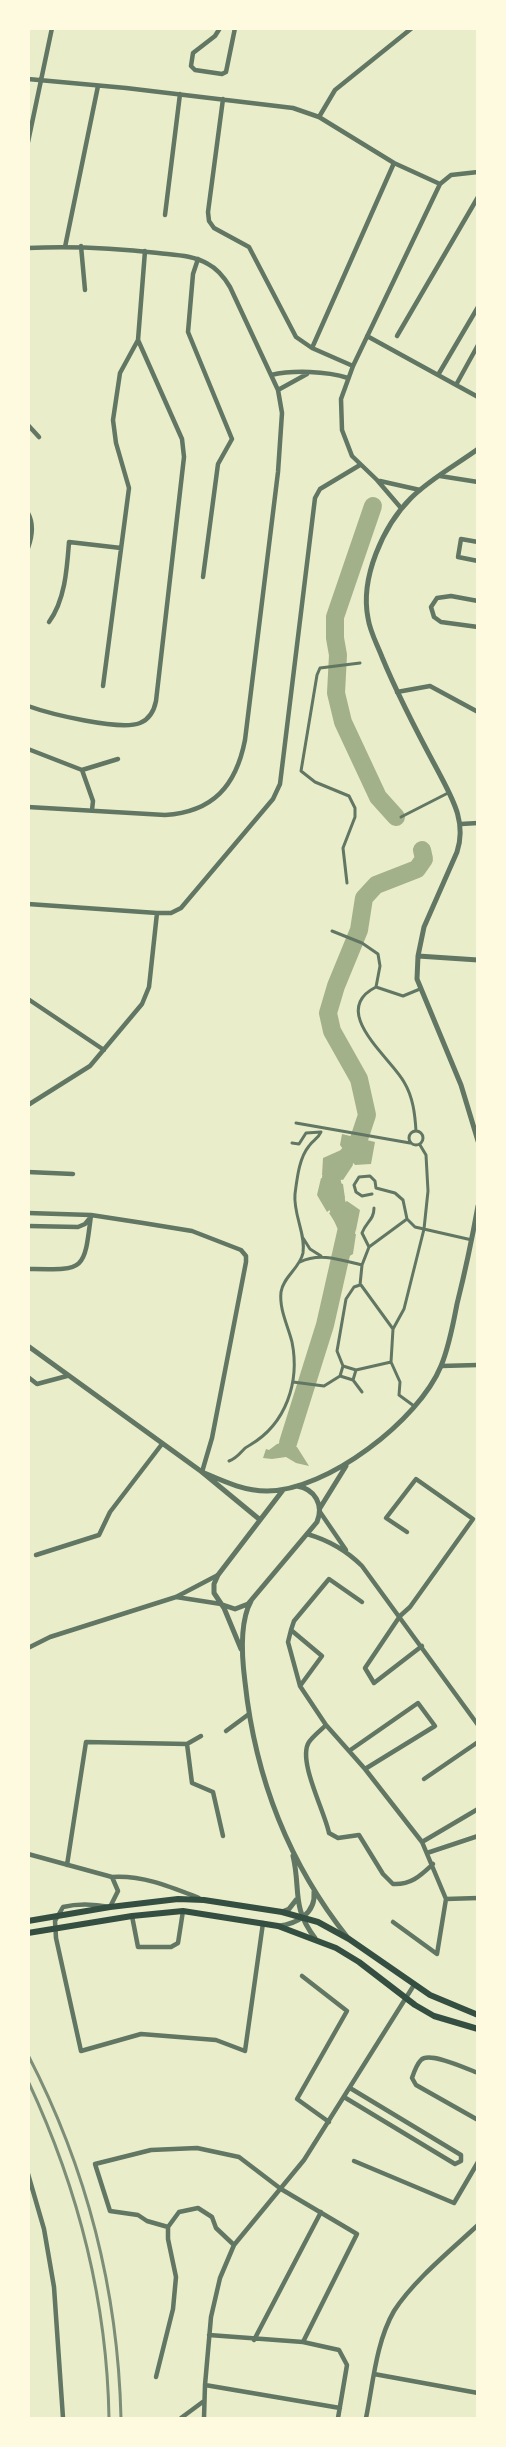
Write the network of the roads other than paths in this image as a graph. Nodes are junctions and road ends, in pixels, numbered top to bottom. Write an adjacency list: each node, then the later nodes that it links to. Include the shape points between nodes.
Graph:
1 (52, 28): 6 (street)
2 (220, 28): 3 (street, via 216,36 193,53 195,70 226,72)
3 (235, 28)
4 (412, 28): 10 (street, via 335,90)
5 (28, 79): 6 (street)
6 (41, 81): 7 (street); 11 (street)
7 (98, 86): 8 (street); 18 (street)
8 (180, 94): 9 (street); 16 (street)
9 (223, 99): 10 (street, via 293,108); 28 (street, via 209,221 214,228 249,247 296,337)
10 (319, 117): 12 (street)
11 (29, 141)
12 (394, 163): 14 (street); 28 (street)
13 (477, 172): 14 (street, via 452,175)
14 (440, 184): 24 (street)
15 (477, 197): 25 (street)
16 (165, 215)
17 (81, 246): 18 (street); 20 (street); 22 (street)
18 (65, 247): 19 (street)
19 (28, 248)
20 (145, 251): 21 (street); 26 (street)
21 (198, 259): 31 (street, via 224,277); 51 (street, via 193,274 189,332 232,439 218,464)
22 (85, 290)
23 (477, 307): 32 (street)
24 (367, 336): 29 (street); 32 (street)
25 (397, 336)
26 (138, 340): 49 (street, via 120,373 113,420 129,488); 58 (street, via 182,439 184,457 156,701 147,719 129,725 55,715)
27 (477, 345): 34 (street)
28 (312, 348): 29 (street)
29 (353, 366): 33 (street)
30 (308, 373): 31 (street); 33 (street); 35 (street)
31 (271, 375): 35 (street)
32 (438, 375): 34 (street)
33 (348, 378): 40 (street, via 339,416 345,441)
34 (456, 385): 36 (street)
35 (278, 390): 65 (street, via 282,413 278,472 245,740 236,772 216,797 195,810 165,815)
36 (477, 398)
37 (28, 425): 38 (street)
38 (39, 436)
39 (477, 449): 41 (street)
40 (360, 465): 42 (street); 71 (street, via 320,489 315,498 280,784 273,800 181,908)
41 (440, 476): 43 (street); 44 (street)
42 (377, 480): 44 (street); 45 (street)
43 (477, 482)
44 (420, 490): 45 (street)
45 (401, 508): 57 (street, via 374,561 366,603 370,627)
46 (28, 513): 48 (street, via 32,537)
47 (477, 542): 50 (street, via 461,539 458,557)
48 (28, 548)
49 (121, 548): 53 (street, via 69,542 62,598); 56 (street)
50 (477, 561)
51 (203, 577)
52 (477, 601): 54 (street, via 451,596 437,598 431,607 434,617 441,622)
53 (49, 622)
54 (477, 627)
55 (360, 663): 69 (street, via 320,668 301,771 315,783 349,796 355,808 343,848)
56 (103, 686)
57 (397, 692): 59 (street, via 430,686); 63 (street)
58 (28, 706)
59 (477, 712)
60 (28, 749): 62 (street)
61 (118, 759): 62 (street)
62 (82, 770): 65 (street)
63 (449, 792): 66 (street); 68 (street)
64 (28, 807): 65 (street)
65 (93, 810)
66 (401, 817)
67 (477, 823): 68 (street)
68 (461, 824): 73 (street, via 460,842 423,927)
69 (347, 883)
70 (28, 904): 71 (street)
71 (157, 913): 78 (street, via 145,998)
72 (332, 931): 75 (street, via 378,954)
73 (418, 956): 74 (street); 76 (street, via 417,979)
74 (477, 960)
75 (376, 987): 76 (street, via 403,996); 81 (street, via 360,1005 362,1028 405,1082 414,1106)
76 (422, 988): 82 (street, via 461,1085)
77 (28, 999): 78 (street)
78 (104, 1050): 79 (street, via 84,1071)
79 (28, 1105)
80 (296, 1123): 84 (street)
81 (416, 1131): 84 (street, via 409,1135); 85 (street, via 424,1137)
82 (477, 1141)
83 (292, 1143): 96 (street, via 299,1144 306,1132 321,1132 303,1156 297,1185 295,1215)
84 (410, 1143): 85 (street)
85 (420, 1145): 95 (street, via 426,1155 428,1191)
86 (28, 1172): 87 (street)
87 (72, 1174)
88 (372, 1194): 93 (street, via 359,1195 355,1189 357,1179 370,1176 376,1188 395,1193 403,1200)
89 (477, 1206): 97 (street)
90 (374, 1208): 98 (street, via 371,1222 362,1233)
91 (28, 1213): 92 (street)
92 (91, 1215): 94 (street, via 78,1227); 102 (street, via 86,1252 79,1265 65,1270); 121 (street, via 192,1231 241,1250 246,1256 212,1438)
93 (407, 1219): 95 (street); 98 (street)
94 (28, 1226)
95 (424, 1229): 97 (street); 104 (street, via 404,1309)
96 (302, 1237): 99 (street); 100 (street)
97 (472, 1240): 109 (street)
98 (369, 1247): 101 (street)
99 (321, 1256): 100 (street); 101 (street)
100 (300, 1262): 115 (street, via 282,1288 280,1301 292,1342)
101 (362, 1265): 103 (street)
102 (28, 1269)
103 (360, 1285): 104 (street); 108 (street, via 346,1299 337,1351)
104 (393, 1329): 106 (street)
105 (28, 1346): 111 (street)
106 (391, 1362): 110 (street); 117 (street, via 400,1382 399,1395)
107 (477, 1365): 109 (street)
108 (343, 1366): 110 (street); 112 (street)
109 (441, 1366): 117 (street)
110 (356, 1370): 114 (street)
111 (67, 1376): 113 (street, via 38,1384); 118 (street)
112 (340, 1376): 114 (street); 115 (street, via 324,1386)
113 (28, 1377)
114 (353, 1380): 116 (street)
115 (295, 1382): 119 (street, via 277,1420 240,1456)
116 (362, 1392)
117 (415, 1406): 120 (street)
118 (162, 1444): 121 (street); 128 (street, via 110,1512 99,1535)
119 (229, 1461)
120 (347, 1464): 122 (street, via 308,1483); 123 (street)
121 (202, 1472): 122 (street, via 250,1490); 124 (street)
122 (290, 1487): 123 (street, via 310,1491); 124 (street, via 276,1496)
123 (320, 1510): 126 (street, via 317,1522); 127 (street)
124 (260, 1519): 129 (street)
125 (407, 1532): 134 (street, via 386,1518 416,1479 473,1519)
126 (307, 1534): 127 (street); 131 (street)
127 (347, 1552): 134 (street, via 368,1572)
128 (36, 1555)
129 (218, 1575): 130 (street); 133 (street, via 214,1588)
130 (176, 1597): 133 (street); 137 (street, via 50,1637)
131 (251, 1601): 133 (street, via 240,1609); 138 (street)
132 (362, 1602): 135 (street, via 329,1579)
133 (222, 1605): 138 (street)
134 (400, 1616): 136 (street); 136 (street, via 365,1668 374,1683)
135 (291, 1630): 139 (street, via 288,1642); 139 (street, via 322,1656)
136 (422, 1646): 142 (street)
137 (28, 1648)
138 (241, 1651): 140 (street)
139 (300, 1686): 141 (street)
140 (249, 1714): 143 (street); 154 (street, via 264,1780)
141 (326, 1725): 147 (street); 157 (street, via 309,1742 306,1752 329,1833 338,1838 359,1835 393,1884 404,1885 418,1879)
142 (477, 1725)
143 (226, 1731)
144 (201, 1736): 146 (street)
145 (477, 1742): 149 (street)
146 (187, 1744): 151 (street, via 192,1783 213,1792); 158 (street, via 86,1742)
147 (349, 1751): 148 (street); 148 (street, via 418,1703 435,1725)
148 (365, 1768): 153 (street)
149 (424, 1779)
150 (477, 1809): 153 (street)
151 (224, 1836)
152 (477, 1836): 155 (street)
153 (422, 1842): 155 (street)
154 (291, 1848): 160 (street); 161 (street)
155 (427, 1853): 157 (street)
156 (28, 1854): 158 (street)
157 (433, 1864): 163 (street)
158 (67, 1865): 159 (street)
159 (112, 1877): 164 (street, via 126,1876 167,1885); 165 (street, via 118,1892)
160 (313, 1886): 170 (street, via 313,1906); 178 (street, via 325,1910)
161 (296, 1898): 167 (street); 170 (street)
162 (477, 1898): 163 (street)
163 (446, 1899): 172 (street, via 437,1954)
164 (204, 1900): 165 (main road, via 155,1900); 167 (main road)
165 (110, 1907): 168 (main road)
166 (183, 1911): 169 (main road); 169 (street, via 178,1943 171,1947 138,1947); 173 (main road)
167 (282, 1912): 170 (main road)
168 (57, 1916): 171 (main road); 175 (street)
169 (132, 1916): 175 (main road)
170 (303, 1917): 174 (street); 177 (street); 178 (main road)
171 (28, 1921)
172 (393, 1922)
173 (263, 1923): 174 (main road); 175 (street, via 245,2051 216,2040 141,2034 81,2051)
174 (278, 1926): 177 (main road)
175 (54, 1929): 176 (main road)
176 (28, 1933)
177 (315, 1938): 181 (main road, via 359,1962)
178 (349, 1939): 180 (main road)
179 (302, 1976): 188 (street, via 347,2011 297,2099)
180 (414, 1985): 181 (street); 182 (main road, via 441,2002)
181 (406, 1998): 183 (main road, via 434,2016); 185 (street)
182 (477, 2015)
183 (477, 2029)
184 (477, 2073): 187 (street, via 426,2057 412,2078 416,2085)
185 (350, 2088): 186 (street); 186 (street, via 461,2155 461,2162 455,2164)
186 (344, 2097): 188 (street)
187 (477, 2121)
188 (328, 2122): 192 (street)
189 (354, 2161): 190 (street, via 454,2203)
190 (477, 2162)
191 (29, 2176): 206 (street, via 54,2287)
192 (281, 2189): 193 (street); 195 (street, via 239,2157 197,2148 151,2150 95,2164 110,2211 138,2215); 196 (street)
193 (321, 2212): 198 (street); 199 (street, via 357,2234)
194 (477, 2224): 200 (street, via 394,2312)
195 (168, 2227): 196 (street, via 178,2212 198,2208 212,2217 216,2228); 201 (street, via 176,2277 173,2309)
196 (234, 2245): 197 (street, via 220,2278)
197 (209, 2335): 198 (street); 202 (street)
198 (254, 2340): 199 (street)
199 (303, 2342): 205 (street, via 339,2350 344,2356 347,2365)
200 (374, 2374): 203 (street); 210 (street)
201 (156, 2377)
202 (205, 2385): 204 (street); 205 (street)
203 (477, 2392)
204 (204, 2401): 207 (street); 208 (street)
205 (340, 2408): 209 (street)
206 (63, 2418)
207 (181, 2418)
208 (204, 2418)
209 (338, 2418)
210 (366, 2418)

